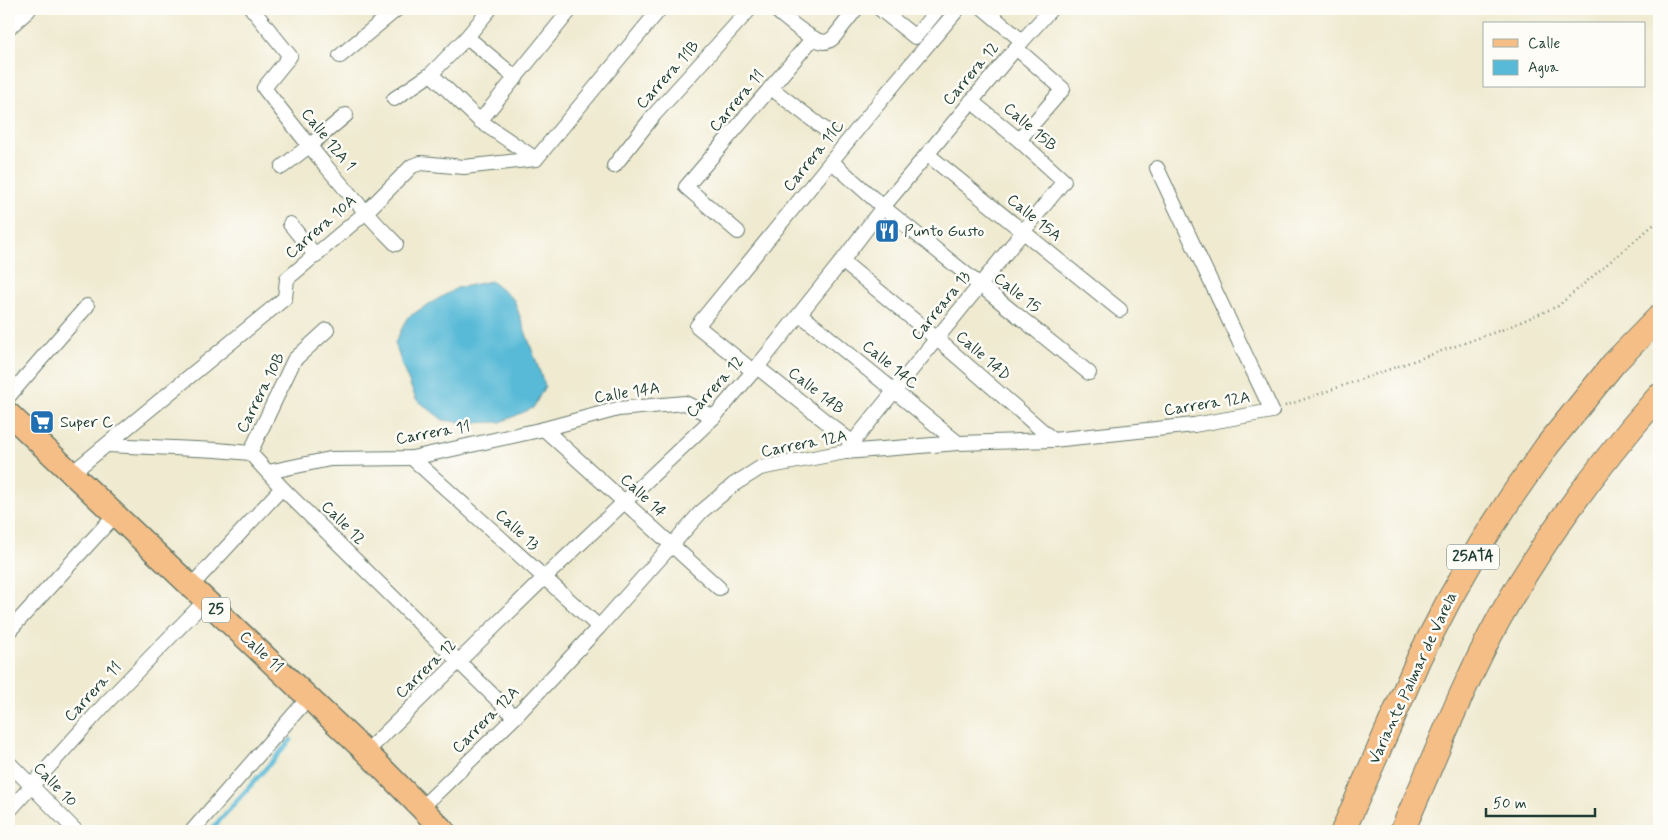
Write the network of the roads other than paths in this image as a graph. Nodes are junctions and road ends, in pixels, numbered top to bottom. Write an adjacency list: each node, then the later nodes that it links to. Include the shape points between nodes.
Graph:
1 (27, 9): 15 (street)
2 (252, 9): 29 (street, Calle 12A 1, via 290,56 264,88)
3 (397, 9): 19 (street)
4 (490, 9): 16 (street)
5 (571, 9): 21 (street)
6 (660, 9): 31 (street)
7 (750, 9): 33 (street, Carrera 11B, via 654,115)
8 (774, 9): 17 (street)
9 (856, 9): 17 (street, via 830,41)
10 (880, 9): 11 (street, via 915,36)
11 (938, 9)
12 (958, 9): 32 (street, Carrera 11C)
13 (984, 9): 18 (street)
14 (1051, 9): 18 (street, Carrera 12)
15 (9, 25)
16 (467, 37): 20 (street); 21 (street)
17 (813, 38): 22 (street, Carrera 11)
18 (1019, 44): 24 (street, Carrera 12); 28 (street, via 1063,89)
19 (340, 56)
20 (431, 74): 23 (street); 26 (street)
21 (516, 78): 26 (street)
22 (771, 88): 27 (street); 40 (street, Carrera 11, via 686,187)
23 (394, 99)
24 (971, 101): 28 (street, Calle 15B); 30 (street, Carrera 12)
25 (346, 114): 29 (street)
26 (480, 121): 31 (street)
27 (827, 131)
28 (1019, 140): 36 (street, Calle 15B)
29 (309, 146): 34 (street); 38 (street, Calle 12A 1)
30 (926, 154): 37 (street, Carrera 12); 41 (street, Calle 15A)
31 (536, 160): 38 (street, Carrera 10A, via 464,167 421,163 412,166)
32 (832, 162): 37 (street, Calle 15); 50 (street, Carrera 11C)
33 (614, 166)
34 (282, 167)
35 (1157, 168): 61 (street, Carrera 12A, via 1272,411 1194,425)
36 (1064, 181): 41 (street, Carreara 13)
37 (883, 207): 44 (street, Carrera 12); 45 (street, Calle 15)
38 (365, 213): 42 (street, Calle 12A 1); 43 (street, Carrera 10A)
39 (290, 224): 43 (street)
40 (738, 232)
41 (1023, 232): 45 (street, Carreara 13); 47 (street, Calle 15A)
42 (396, 244)
43 (316, 256): 63 (street, Carrera 10A, via 288,279 285,298)
44 (842, 261): 48 (street, Carrera 12); 52 (street, Calle 14D)
45 (980, 286): 52 (street, Carreara 13); 54 (street, Calle 15)
46 (87, 306): 56 (street)
47 (1120, 310)
48 (800, 314): 53 (street, Carrera 12); 55 (street, Calle 14C)
49 (1659, 317): 89 (highway, Variante Palmar de Varela / 25ATA, via 1614,363 1547,446 1481,544 1419,658)
50 (697, 326): 53 (street, Calle 14B)
51 (327, 330): 65 (street, Carrera 10B, via 294,360)
52 (937, 339): 55 (street, Carreara 13); 61 (street, Calle 14D)
53 (755, 369): 59 (street, Carrera 12); 64 (street, Calle 14B)
54 (1089, 373)
55 (895, 391): 62 (street, Calle 14C); 64 (street, Carreara 13)
56 (9, 396)
57 (1659, 396): 90 (highway, via 1588,481 1500,618 1472,672)
58 (9, 414): 68 (main road, Calle 11 / 25)
59 (714, 417): 60 (street, Calle 14A, via 685,403 618,409); 70 (street, Carrera 12)
60 (544, 429): 66 (street, Carrera 11); 70 (street, Calle 14)
61 (1053, 440): 62 (street, Carrera 12A)
62 (958, 443): 64 (street, Carrera 12A)
63 (107, 445): 65 (street); 68 (street, Carrera 10A)
64 (849, 448): 72 (street, Carrera 12A, via 760,468 733,485 701,512)
65 (250, 453): 67 (street, Calle 12)
66 (412, 458): 67 (street, Carrera 11, via 330,459); 73 (street, Calle 13)
67 (268, 472): 69 (street, Calle 12)
68 (72, 473): 71 (main road, Calle 11 / 25)
69 (282, 488): 75 (street, Carrera 11); 78 (street, Calle 12)
70 (625, 501): 72 (street, Calle 14); 73 (street, Carrera 12)
71 (116, 514): 75 (main road, Calle 11 / 25); 77 (street)
72 (671, 546): 74 (street, Calle 14); 76 (street, Carrera 12A)
73 (544, 578): 76 (street, Calle 13); 78 (street, Carrera 12)
74 (719, 588)
75 (198, 593): 79 (main road, Calle 11 / 25); 83 (street, Carrera 11)
76 (599, 627): 80 (street, Carrera 12A)
77 (9, 631)
78 (458, 662): 80 (street, Calle 12); 81 (street, Carrera 12)
79 (309, 698): 81 (main road, Calle 11 / 25); 87 (street)
80 (515, 717): 84 (street, Carrera 12A)
81 (366, 752): 84 (main road, Calle 11 / 25)
82 (9, 763): 83 (street, Calle 10)
83 (31, 786): 85 (street, Carrera 11); 86 (street, Calle 10)
84 (421, 808): 88 (main road, Calle 11 / 25)
85 (9, 811)
86 (76, 831)
87 (192, 831)
88 (444, 831)
89 (1342, 831)
90 (1402, 831)

